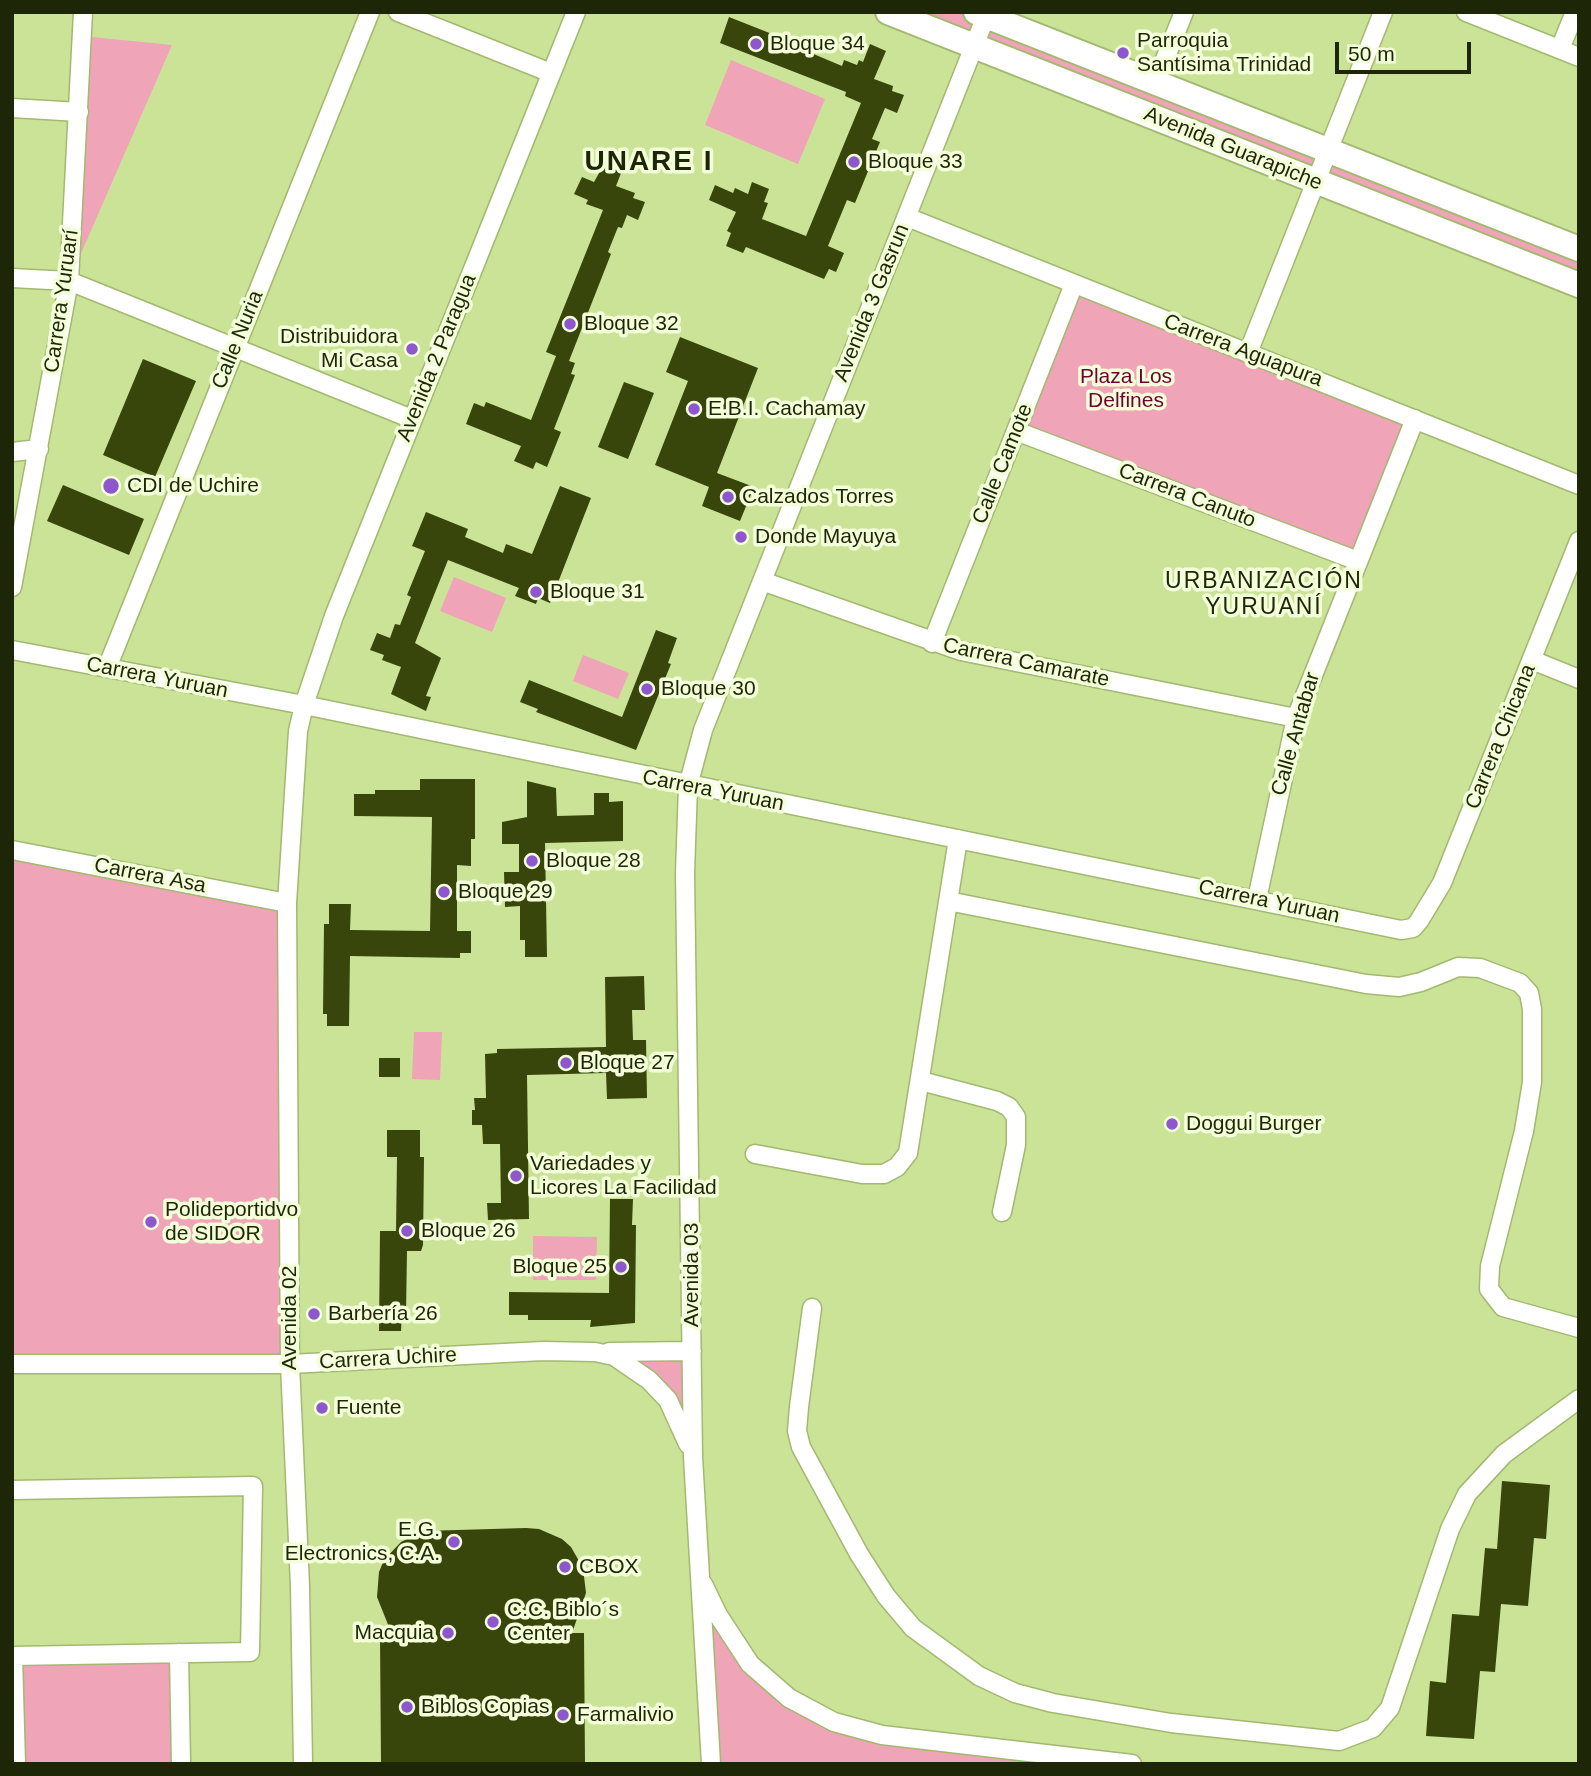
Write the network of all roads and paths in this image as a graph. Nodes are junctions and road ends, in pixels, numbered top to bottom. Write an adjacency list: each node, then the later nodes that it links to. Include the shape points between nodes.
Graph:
1 (83, 12): 17 (street, Carrera Yuruarí)
2 (370, 12): 26 (street, Calle Nuria)
3 (397, 12): 14 (street)
4 (576, 12): 14 (street, Avenida 2 Paragua)
5 (888, 12): 11 (street, Avenida Guarapiche)
6 (1184, 12): 15 (street)
7 (1383, 12): 18 (street)
8 (1466, 12): 12 (street)
9 (1575, 12): 12 (street)
10 (981, 14): 11 (street, Avenida 3 Gasrun); 15 (street, Avenida Guarapiche)
11 (974, 47): 19 (street, Avenida Guarapiche); 20 (street, Avenida 3 Gasrun)
12 (1560, 49): 13 (street)
13 (1579, 57)
14 (551, 74): 28 (street, Avenida 2 Paragua)
15 (1155, 84): 18 (street, Avenida Guarapiche)
16 (12, 108): 17 (street)
17 (79, 112): 23 (street, Carrera Yuruarí)
18 (1326, 151): 19 (street); 21 (street, Avenida Guarapiche)
19 (1314, 181): 25 (street, Avenida Guarapiche); 27 (street)
20 (906, 216): 24 (street, Carrera Aguapura); 36 (street, Avenida 3 Gasrun)
21 (1579, 249)
22 (12, 278): 23 (street)
23 (69, 281): 26 (street); 31 (street, Carrera Yuruarí)
24 (1074, 285): 27 (street, Carrera Aguapura); 30 (street, Calle Camote)
25 (1579, 285)
26 (234, 350): 28 (street); 41 (street, Calle Nuria)
27 (1248, 353): 29 (street, Carrera Aguapura)
28 (412, 419): 43 (street, Avenida 2 Paragua)
29 (1415, 419): 33 (street, Carrera Aguapura); 35 (street, Calle Antabar)
30 (1016, 431): 35 (street, Carrera Canuto); 38 (street, Calle Camote)
31 (39, 449): 32 (street); 37 (street, Carrera Yuruarí)
32 (12, 452)
33 (1579, 485)
34 (1579, 541): 40 (street, Carrera Chicana)
35 (1358, 561): 44 (street, Calle Antabar)
36 (762, 581): 38 (street, Carrera Camarate); 45 (street, Avenida 3 Gasrun, via 703,730)
37 (12, 587)
38 (932, 643): 44 (street, Carrera Camarate, via 1006,662)
39 (12, 650): 41 (street, Carrera Yuruan)
40 (1532, 660): 42 (street); 51 (street, Carrera Chicana, via 1442,883)
41 (107, 668): 43 (street, Carrera Yuruan)
42 (1579, 679)
43 (304, 705): 45 (street, Carrera Yuruan); 50 (street, Avenida 02, via 295,760)
44 (1296, 718): 48 (street, Calle Antabar)
45 (688, 786): 46 (street, Carrera Yuruan); 57 (street, Avenida 03, via 685,873)
46 (958, 839): 48 (street, Carrera Yuruan); 49 (street)
47 (12, 850): 50 (street, Carrera Asa)
48 (1257, 899): 51 (street, Carrera Yuruan, via 1401,930)
49 (948, 901): 52 (street); 56 (street, via 1366,984 1399,987 1458,967 1480,968 1520,983 1532,1009 1532,1082 1490,1266 1489,1289 1503,1307)
50 (287, 903): 60 (street, Avenida 02)
51 (1413, 928)
52 (921, 1081): 53 (street, via 908,1153 884,1174); 54 (street, via 997,1101 1013,1112 1018,1123 1016,1145)
53 (755, 1154)
54 (1002, 1212)
55 (812, 1308): 61 (street, via 797,1431 801,1447 859,1554 913,1628 979,1676 1015,1693 1171,1723 1339,1741 1373,1728 1390,1708 1450,1529 1468,1494 1504,1454)
56 (1579, 1328)
57 (692, 1351): 58 (street, Carrera Uchire); 62 (street, Avenida 03)
58 (595, 1352): 60 (street, Carrera Uchire); 62 (street, Carrera Uchire, via 614,1356 649,1380 668,1400)
59 (12, 1364): 60 (street, Carrera Uchire)
60 (290, 1364): 69 (street, Avenida 02)
61 (1579, 1399)
62 (693, 1457): 64 (street, Avenida 03)
63 (12, 1490): 65 (street, via 253,1486 250,1652)
64 (699, 1576): 70 (street, Avenida 03); 71 (street, via 750,1664 789,1698 834,1722 882,1735)
65 (179, 1653): 66 (street); 68 (street)
66 (13, 1656): 67 (street)
67 (16, 1764)
68 (181, 1764)
69 (303, 1764)
70 (711, 1764)
71 (1132, 1764)

